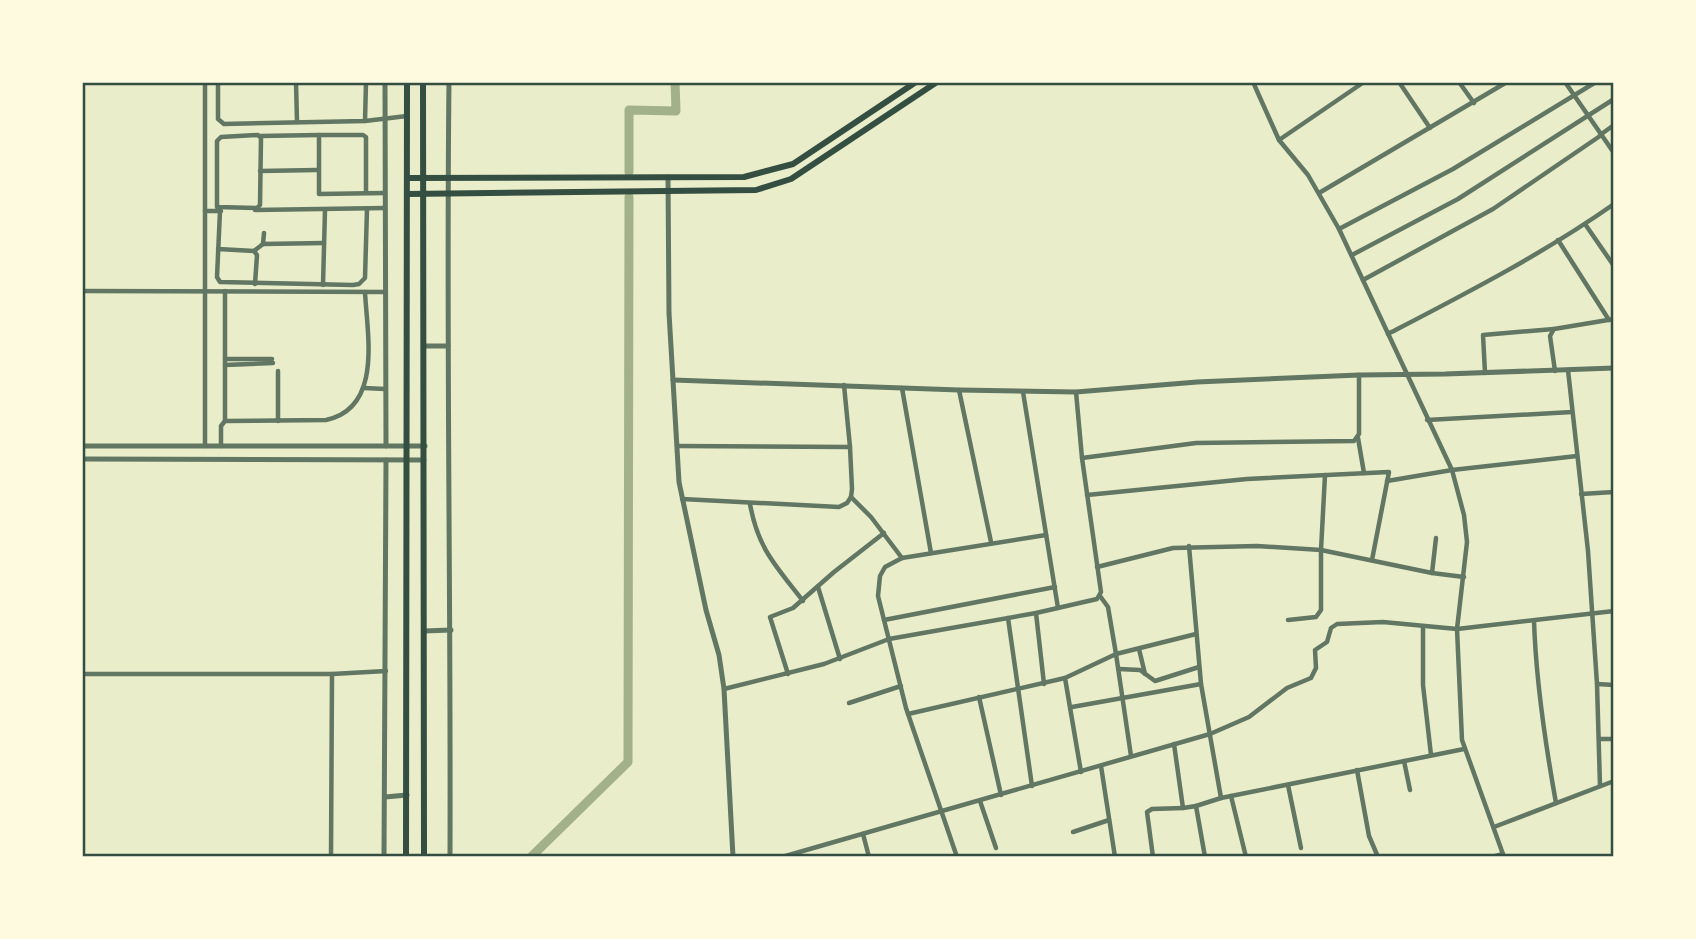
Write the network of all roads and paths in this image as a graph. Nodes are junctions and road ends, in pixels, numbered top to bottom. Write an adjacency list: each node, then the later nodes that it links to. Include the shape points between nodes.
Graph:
1 (205, 82): 25 (street)
2 (218, 82): 23 (street)
3 (296, 82): 27 (street)
4 (366, 82): 26 (street)
5 (385, 82): 24 (street)
6 (407, 82): 21 (main road)
7 (423, 82): 39 (main road)
8 (449, 82): 40 (street)
9 (916, 82): 37 (main road, via 793,164 744,177)
10 (937, 82): 41 (main road, via 790,179 756,190)
11 (1253, 82): 33 (street)
12 (1364, 82): 33 (street)
13 (1399, 82): 29 (street)
14 (1459, 82): 20 (street)
15 (1507, 82): 20 (street)
16 (1565, 82): 18 (street)
17 (1596, 82): 18 (street)
18 (1574, 96): 22 (street); 55 (street, via 1453,169)
19 (1614, 99): 22 (street)
20 (1474, 103): 29 (street)
21 (407, 116): 24 (street); 38 (main road)
22 (1587, 116): 32 (street); 62 (street, via 1458,199)
23 (218, 119): 25 (street); 27 (street, via 223,124)
24 (384, 119): 26 (street); 44 (street)
25 (205, 120): 52 (street)
26 (365, 121): 27 (street)
27 (297, 122)
28 (1614, 125): 32 (street)
29 (1430, 128): 42 (street)
30 (319, 135): 31 (street); 35 (street); 43 (street, via 366,137)
31 (260, 136): 36 (street); 36 (street, via 221,137 217,141 216,206 259,207)
32 (1600, 136): 34 (street); 64 (street, via 1493,209)
33 (1279, 141): 42 (street)
34 (1614, 153)
35 (317, 170): 36 (street); 43 (street, via 320,195)
36 (260, 171)
37 (668, 177): 40 (main road); 41 (street)
38 (407, 178): 39 (main road); 45 (main road)
39 (424, 178): 40 (main road); 46 (main road)
40 (447, 178): 47 (street)
41 (667, 191): 47 (main road); 86 (street)
42 (1319, 192): 55 (street)
43 (366, 193): 44 (street)
44 (384, 193): 49 (street)
45 (407, 194): 46 (main road); 103 (main road)
46 (423, 194): 47 (main road); 75 (main road)
47 (446, 194): 76 (street)
48 (1614, 204): 54 (street)
49 (385, 208): 50 (street); 71 (street)
50 (367, 209): 51 (street); 66 (street, via 363,281)
51 (325, 210): 53 (street); 58 (street)
52 (205, 211): 53 (street); 68 (street)
53 (220, 211): 60 (street)
54 (1586, 224): 57 (street); 63 (street)
55 (1339, 229): 62 (street)
56 (264, 233): 59 (street)
57 (1558, 240): 72 (street); 74 (street)
58 (324, 243): 59 (street); 66 (street)
59 (263, 244): 61 (street)
60 (218, 249): 61 (street); 65 (street, via 219,281)
61 (254, 251): 65 (street)
62 (1352, 255): 64 (street)
63 (1614, 266)
64 (1363, 280): 74 (street)
65 (255, 284): 66 (street)
66 (323, 285)
67 (82, 291): 68 (street)
68 (204, 291): 69 (street); 100 (street)
69 (225, 291): 70 (street); 78 (street)
70 (365, 292): 71 (street); 88 (street, via 368,358)
71 (385, 292): 90 (street)
72 (1611, 320): 73 (street)
73 (1554, 329): 82 (street, via 1550,336); 84 (street, via 1483,335)
74 (1388, 334): 83 (street)
75 (424, 346): 76 (street); 104 (main road)
76 (448, 346): 149 (street)
77 (272, 361): 78 (street)
78 (225, 362): 96 (street)
79 (1614, 368): 80 (street)
80 (1568, 370): 82 (street); 94 (street)
81 (278, 371): 97 (street)
82 (1555, 371): 84 (street)
83 (1408, 373): 84 (street); 85 (street); 95 (street)
84 (1485, 373)
85 (1359, 375): 92 (street); 98 (street)
86 (673, 380): 87 (street); 105 (street)
87 (844, 385): 89 (street); 106 (street)
88 (364, 388): 90 (street); 97 (street, via 334,418)
89 (902, 388): 91 (street); 129 (street)
90 (386, 389): 102 (street)
91 (959, 390): 93 (street); 126 (street)
92 (1076, 391): 93 (street); 108 (street)
93 (1023, 392): 124 (street)
94 (1572, 412): 95 (street); 107 (street)
95 (1427, 420): 113 (street)
96 (225, 421): 97 (street); 101 (street)
97 (278, 421)
98 (1358, 438): 108 (street, via 1196,443); 114 (street)
99 (82, 446): 100 (street)
100 (205, 446): 101 (street)
101 (221, 446): 102 (street)
102 (386, 446): 103 (street)
103 (408, 446): 104 (street); 111 (main road)
104 (425, 446): 112 (main road)
105 (677, 446): 106 (street); 121 (street)
106 (850, 447): 120 (street)
107 (1577, 456): 113 (street); 118 (street)
108 (1082, 458): 119 (street)
109 (82, 459): 110 (street)
110 (386, 460): 111 (street); 158 (street)
111 (408, 460): 112 (street); 192 (main road)
112 (424, 460): 150 (main road)
113 (1452, 470): 116 (street); 134 (street, via 1464,515)
114 (1364, 474): 115 (street); 116 (street, via 1389,472)
115 (1325, 475): 119 (street); 128 (street)
116 (1387, 481): 131 (street)
117 (1614, 492): 118 (street)
118 (1581, 494): 142 (street)
119 (1087, 495): 132 (street)
120 (851, 497): 122 (street, via 839,507); 123 (street)
121 (682, 499): 122 (street); 170 (street)
122 (750, 504): 138 (street, via 764,550)
123 (884, 533): 130 (street); 135 (street)
124 (1046, 534): 126 (street); 136 (street)
125 (1436, 538): 133 (street)
126 (990, 542): 129 (street)
127 (1189, 546): 128 (street); 132 (street); 151 (street)
128 (1321, 551): 131 (street); 145 (street, via 1319,614)
129 (931, 553): 130 (street)
130 (902, 558): 144 (street, via 891,562 880,576 878,596)
131 (1371, 560): 133 (street)
132 (1097, 567): 137 (street)
133 (1433, 573): 134 (street)
134 (1464, 577): 148 (street)
135 (818, 587): 138 (street); 155 (street)
136 (1055, 587): 139 (street); 144 (street)
137 (1100, 596): 139 (street); 154 (street, via 1108,607)
138 (803, 601): 161 (street, via 770,617)
139 (1058, 608): 141 (street)
140 (1614, 611): 142 (street)
141 (1036, 613): 143 (street); 164 (street)
142 (1593, 614): 146 (street); 166 (street)
143 (1008, 618): 152 (street); 169 (street)
144 (884, 620): 152 (street)
145 (1288, 620)
146 (1534, 621): 148 (street); 198 (street, via 1541,714)
147 (1423, 627): 148 (street); 176 (street, via 1383,622 1334,626 1327,642 1315,650 1316,668 1311,678 1287,688 1249,717); 181 (street, via 1423,685)
148 (1457, 629): 180 (street)
149 (451, 630): 150 (street); 214 (street)
150 (424, 631): 213 (main road)
151 (1196, 634): 153 (street); 156 (street)
152 (889, 639): 155 (street); 168 (street)
153 (1139, 649): 154 (street); 162 (street)
154 (1116, 654): 157 (street); 163 (street)
155 (840, 659): 161 (street)
156 (1199, 667): 162 (street, via 1155,681); 165 (street)
157 (1119, 670): 162 (street); 172 (street)
158 (386, 671): 160 (street); 195 (street)
159 (82, 674): 160 (street)
160 (332, 674): 210 (street)
161 (788, 674): 170 (street)
162 (1145, 674)
163 (1065, 678): 164 (street); 174 (street)
164 (1044, 684): 169 (street)
165 (1201, 684): 172 (street); 176 (street)
166 (1597, 684): 167 (street); 177 (street)
167 (1614, 685)
168 (901, 686): 173 (street); 175 (street)
169 (1019, 688): 171 (street); 189 (street)
170 (724, 689): 215 (street)
171 (979, 696): 175 (street); 193 (street)
172 (1124, 698): 174 (street); 182 (street)
173 (849, 703)
174 (1072, 707): 186 (street)
175 (908, 713): 201 (street)
176 (1210, 734): 179 (street); 196 (street)
177 (1600, 739): 178 (street); 190 (street)
178 (1614, 739)
179 (1174, 744): 182 (street); 200 (street)
180 (1464, 749): 181 (street); 203 (street)
181 (1431, 755): 183 (street)
182 (1131, 756): 184 (street)
183 (1404, 761): 185 (street); 191 (street)
184 (1101, 766): 186 (street); 202 (street)
185 (1357, 770): 188 (street); 222 (street, via 1369,836)
186 (1081, 772): 189 (street)
187 (1614, 781): 190 (street)
188 (1288, 785): 194 (street); 207 (street)
189 (1032, 786): 193 (street)
190 (1600, 786): 198 (street)
191 (1410, 790)
192 (407, 795): 195 (street); 212 (main road)
193 (1002, 795): 197 (street)
194 (1231, 796): 196 (street); 221 (street)
195 (385, 797): 211 (street)
196 (1222, 798): 199 (street)
197 (980, 801): 201 (street); 206 (street)
198 (1556, 803): 203 (street)
199 (1196, 806): 200 (street); 220 (street)
200 (1183, 808): 219 (street, via 1147,812)
201 (941, 812): 205 (street); 209 (street)
202 (1110, 820): 204 (street); 218 (street)
203 (1494, 827): 208 (street)
204 (1073, 832)
205 (863, 834): 216 (street); 217 (street)
206 (996, 848)
207 (1301, 848)
208 (1504, 855): 223 (street)
209 (955, 856)
210 (331, 857)
211 (384, 857)
212 (407, 857)
213 (424, 857)
214 (450, 857)
215 (733, 857)
216 (782, 857)
217 (869, 857)
218 (1115, 857)
219 (1153, 857)
220 (1205, 857)
221 (1246, 857)
222 (1378, 857)
223 (1492, 857)

